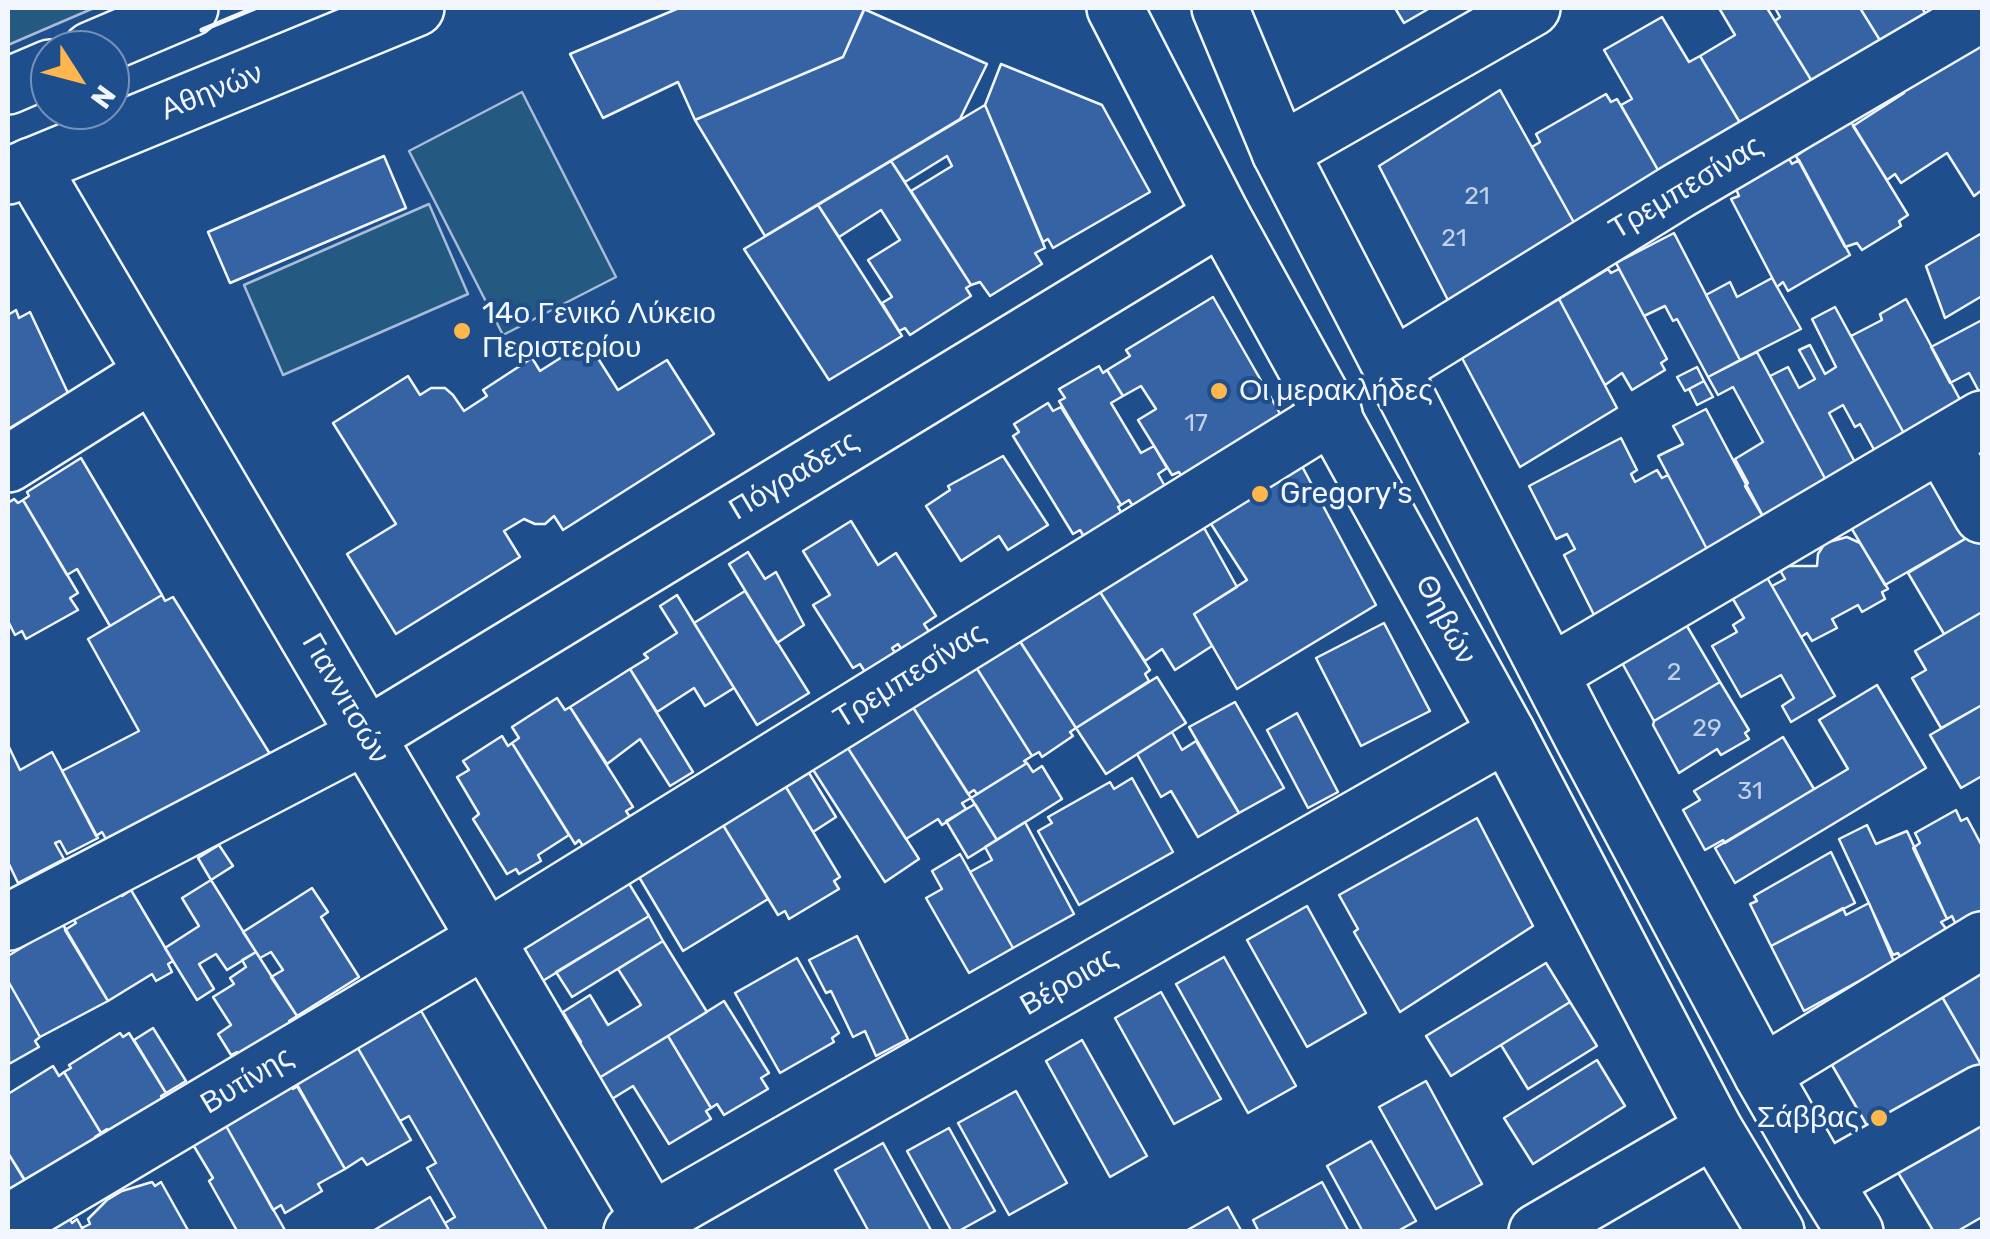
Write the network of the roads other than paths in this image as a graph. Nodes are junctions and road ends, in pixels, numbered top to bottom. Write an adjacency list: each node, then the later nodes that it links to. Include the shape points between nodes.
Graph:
1 (190, 8): 7 (main road)
2 (416, 8): 9 (main road, Αθηνών)
3 (1116, 8): 10 (main road, Θηβών)
4 (1220, 8): 8 (main road)
5 (1532, 8): 8 (main road)
6 (1982, 13): 11 (main road, Τρεμπεσίνας)
7 (130, 33)
8 (1280, 152): 11 (main road)
9 (20, 171): 12 (main road, Γιαννιτσών)
10 (1222, 216): 13 (main road, Θηβών); 19 (main road, Πόγραδετς)
11 (1392, 368): 17 (main road)
12 (153, 373): 15 (main road); 19 (main road, Γιαννιτσών)
13 (1334, 414): 18 (main road, Θηβών); 21 (main road, Τρεμπεσίνας)
14 (1962, 431): 16 (main road); 17 (main road)
15 (8, 464)
16 (1982, 516)
17 (1551, 673): 23 (main road)
18 (1507, 733): 25 (main road, Θηβών); 28 (main road, Βέροιας)
19 (365, 734): 20 (main road, Πόγραδετς); 21 (main road, Γιαννιτσών)
20 (8, 922)
21 (486, 939): 27 (main road, Βυτίνης); 28 (main road, Γιαννιτσών)
22 (1982, 940): 23 (main road)
23 (1762, 1074): 26 (main road)
24 (1982, 1094): 26 (main road)
25 (1714, 1129): 29 (main road); 30 (main road, Θηβών)
26 (1824, 1182): 31 (main road)
27 (8, 1223)
28 (647, 1228)
29 (1537, 1232)
30 (1776, 1232)
31 (1856, 1232)

